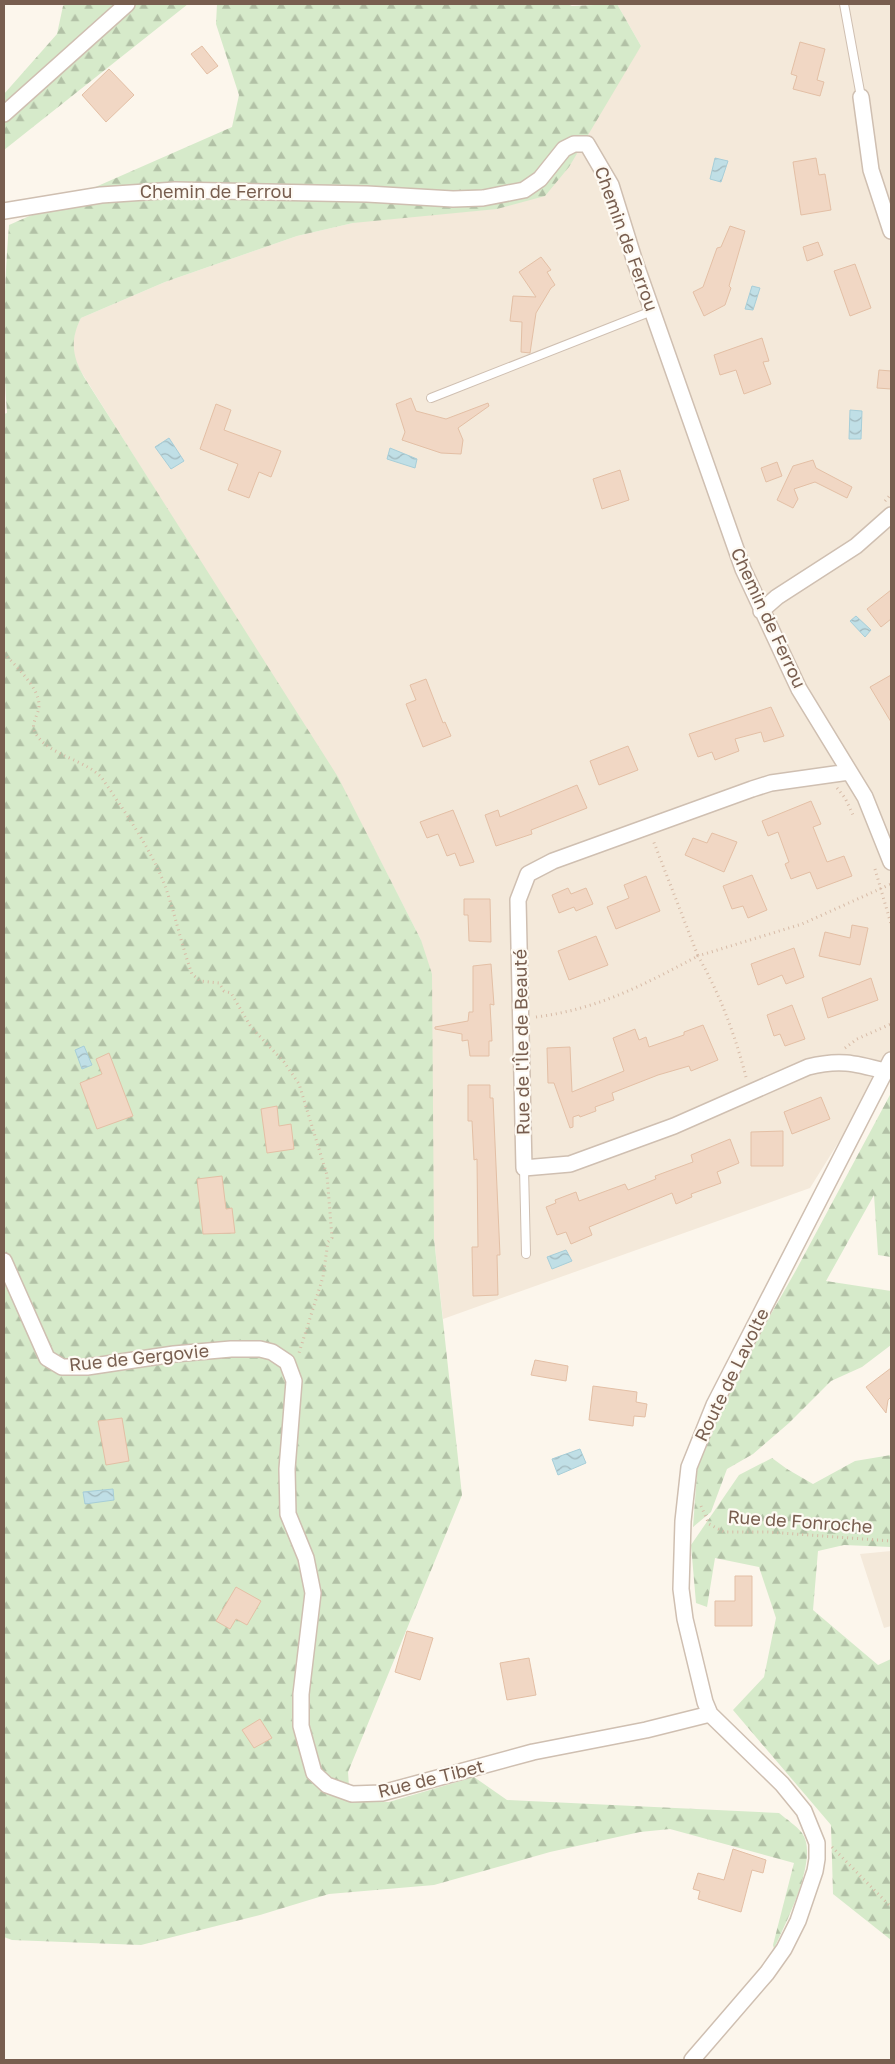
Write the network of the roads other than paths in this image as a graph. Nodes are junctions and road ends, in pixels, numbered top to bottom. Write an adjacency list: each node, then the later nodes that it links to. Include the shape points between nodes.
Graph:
1 (127, 4): 4 (street)
2 (844, 4): 3 (lane)
3 (861, 97): 6 (street, via 871,170)
4 (4, 114)
5 (4, 211): 7 (street, Chemin de Ferrou, via 101,195 175,190 484,198 524,190 540,179 564,149 574,144 587,144 611,185)
6 (891, 231)
7 (652, 311): 8 (lane); 10 (street, Chemin de Ferrou, via 725,522)
8 (431, 398)
9 (886, 511): 10 (street, via 856,546 777,597)
10 (761, 611): 11 (street, Chemin de Ferrou, via 799,689)
11 (849, 772): 12 (street, Chemin de Ferrou, via 865,797); 14 (street, Rue de l'Île de Beauté, via 771,783 553,861 528,874 518,900)
12 (891, 862)
13 (888, 1066): 14 (street, via 830,1061 808,1067 674,1126 570,1164); 18 (street, Route de Lavolte, via 714,1405 689,1468 681,1589 685,1619)
14 (524, 1168): 15 (lane)
15 (526, 1254)
16 (4, 1261): 17 (street, Rue de Gergovie, via 47,1358 62,1368 197,1351 260,1349 272,1352 287,1362)
17 (294, 1381): 18 (street, Rue de Tibet, via 287,1469 288,1514 306,1558 313,1593 301,1694 301,1726 310,1764 319,1779 352,1794 382,1793 533,1752)
18 (710, 1714): 19 (street, via 782,1784 804,1811 817,1843 815,1871 798,1921 784,1949)
19 (692, 2060)

